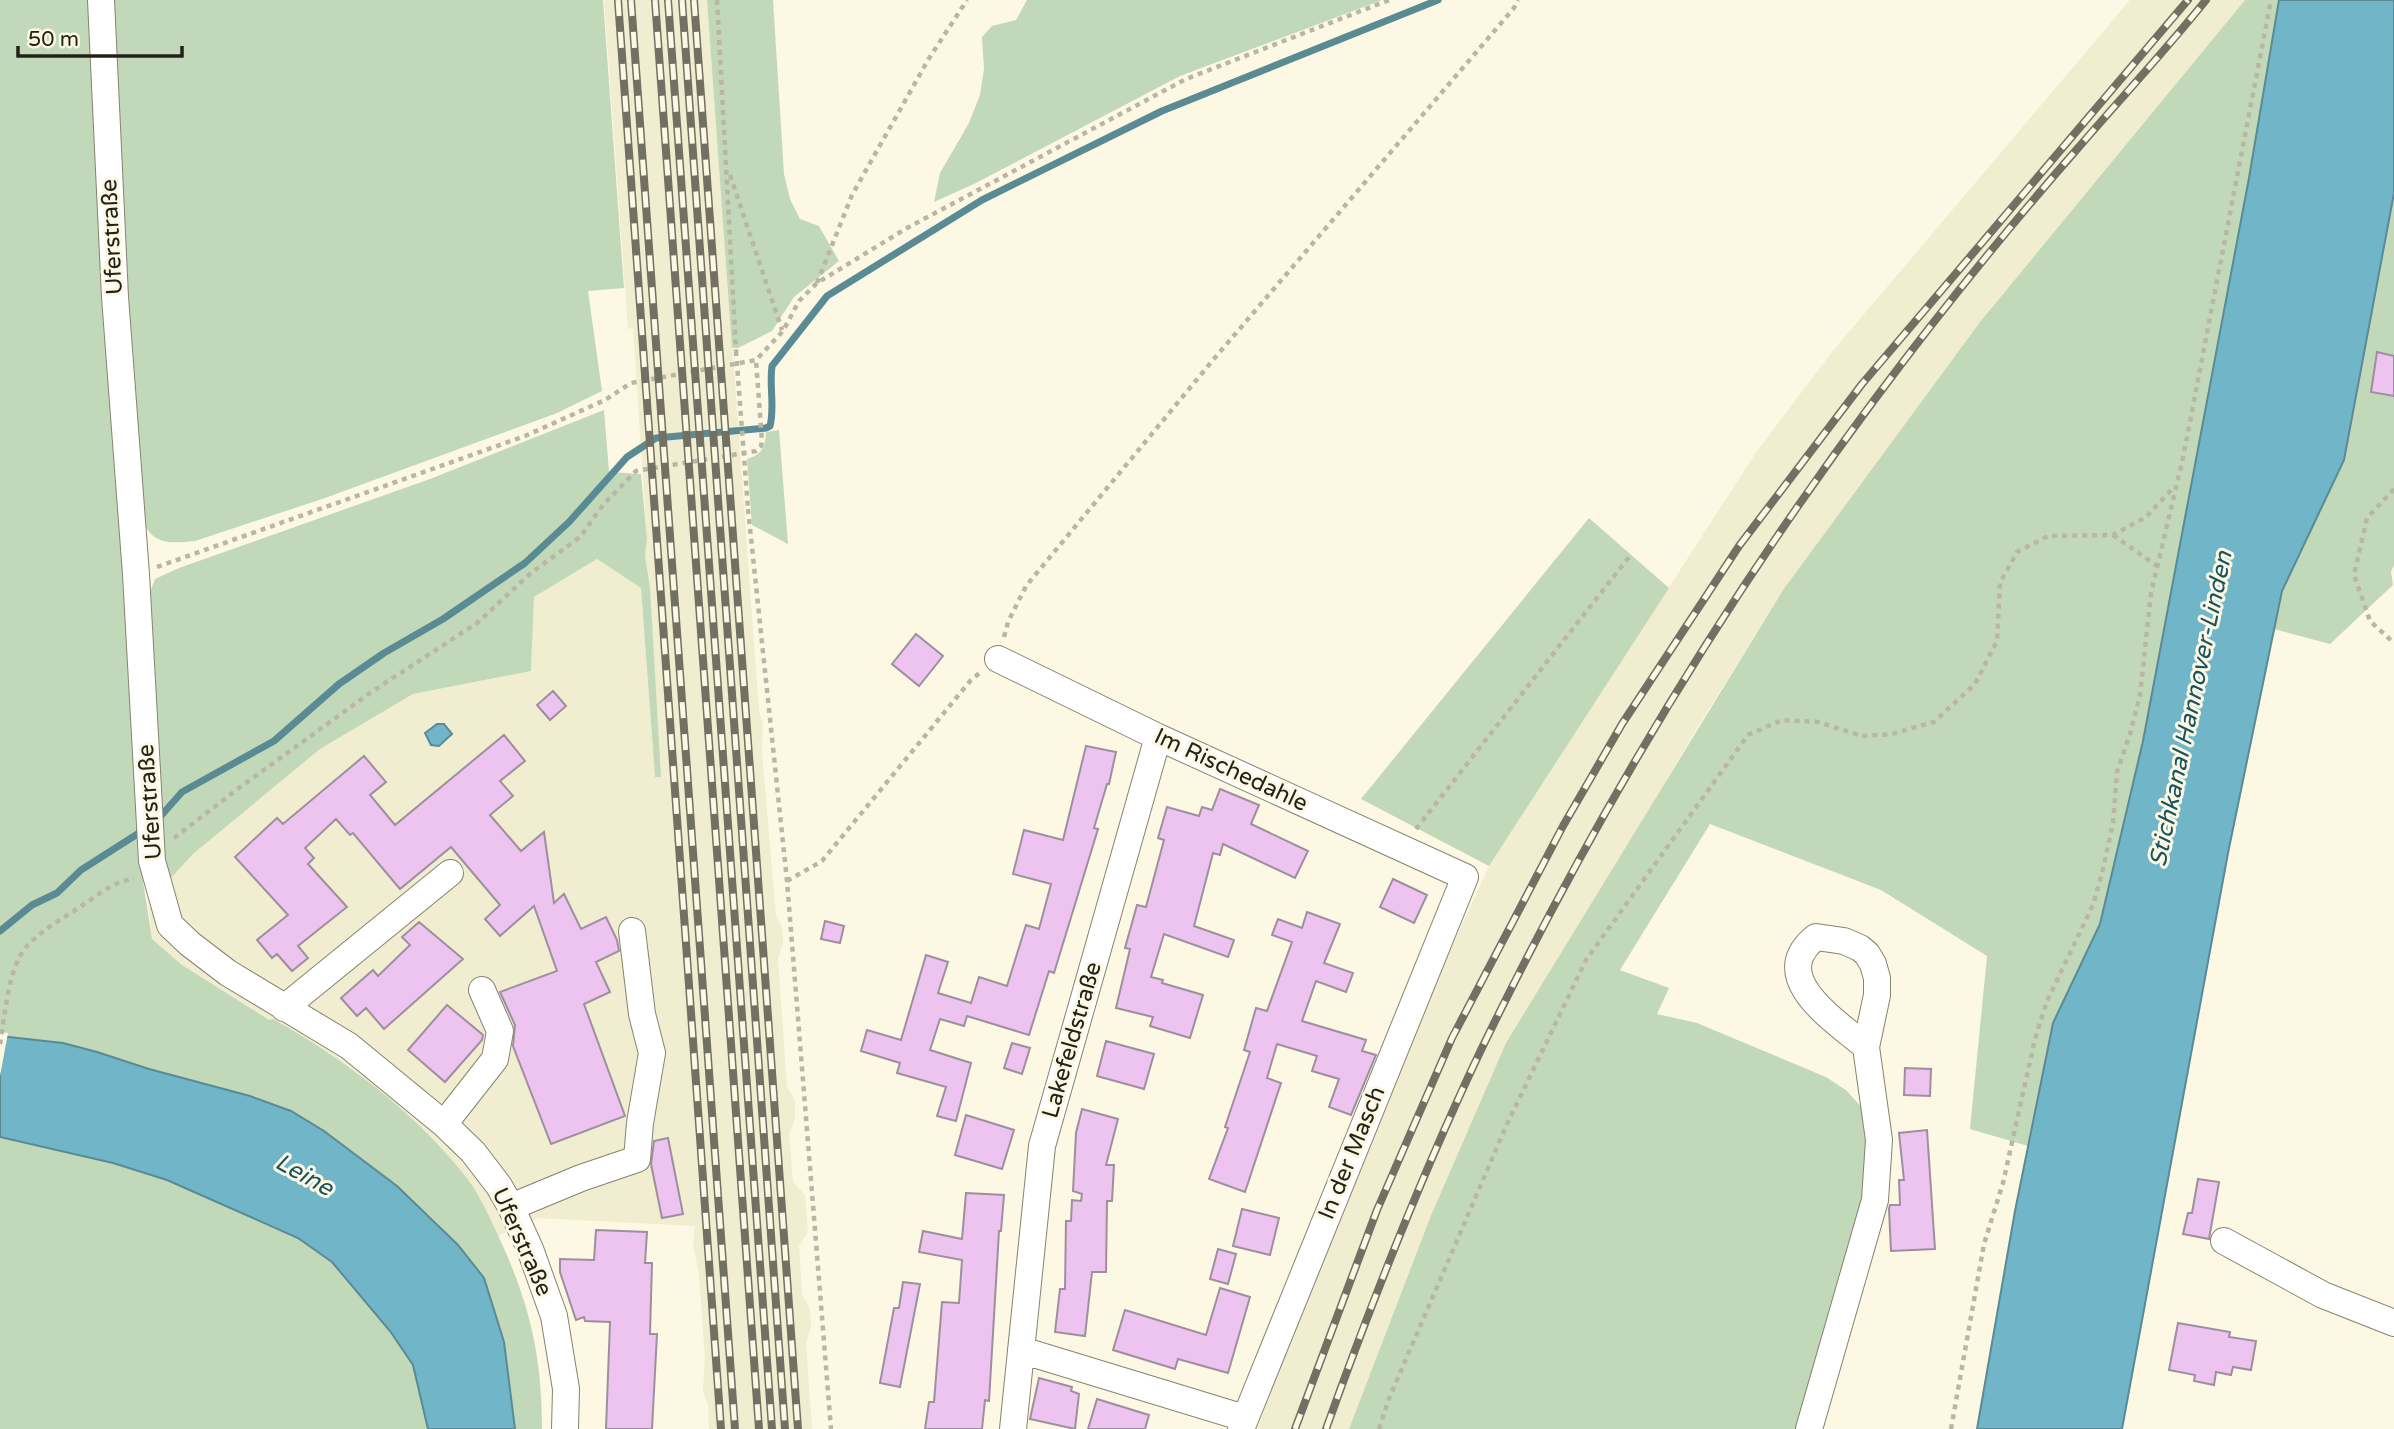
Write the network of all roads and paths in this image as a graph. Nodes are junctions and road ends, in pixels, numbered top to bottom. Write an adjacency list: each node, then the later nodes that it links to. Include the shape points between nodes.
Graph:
1 (101, 0): 16 (street, Uferstraße, via 115,297)
2 (717, 0): 7 (path)
3 (967, 0): 8 (path, via 852,195)
4 (1389, 0): 8 (path, via 1186,79 907,228)
5 (1518, 0): 18 (path, via 1026,586 1008,622)
6 (2271, 0): 11 (path)
7 (727, 168): 9 (path); 24 (path, bridge, via 748,509)
8 (817, 283): 9 (path, via 799,301)
9 (783, 331): 10 (path)
10 (756, 360): 16 (path, via 631,383 605,400 525,436); 21 (path, via 761,433 756,451 636,471 580,537 477,622 239,788 175,837)
11 (2176, 484): 13 (path, via 2146,517); 15 (path)
12 (2394, 489): 17 (path, via 2367,518 2354,575 2370,621)
13 (2113, 535): 15 (path); 39 (path, via 2048,536 2017,552 2000,583 1997,641 1975,684 1934,722 1892,734 1862,736 1818,722 1782,720 1748,735 1586,960 1507,1124)
14 (1629, 557): 20 (path)
15 (2157, 566): 41 (path, via 2140,695 2117,772 2113,823 2102,873 2093,905 2047,1001 2035,1039 2003,1183 1984,1244)
16 (136, 575): 21 (street, Uferstraße)
17 (2394, 643)
18 (998, 659): 19 (street, Im Rischedahle); 24 (path, via 971,680 822,862)
19 (1158, 737): 20 (street, Im Rischedahle); 34 (street, Lakefeldstraße, via 1042,1146)
20 (1401, 848): 23 (street, Im Rischedahle)
21 (152, 861): 27 (street, Uferstraße, via 170,925 228,973); 28 (path, via 136,879 110,887 27,946 13,977)
22 (450, 873): 27 (street)
23 (1465, 877): 35 (street, In der Masch)
24 (787, 881): 37 (path)
25 (632, 931): 31 (street, via 642,1014 652,1053 637,1159)
26 (482, 990): 30 (street, via 500,1031 495,1059)
27 (285, 1008): 30 (street, Uferstraße, via 349,1046)
28 (0, 1044)
29 (1866, 1047): 40 (street, via 1879,1140 1875,1199)
30 (444, 1124): 31 (street, Uferstraße, via 473,1152)
31 (511, 1207): 36 (street, Uferstraße, via 554,1316 566,1389)
32 (2224, 1241): 33 (street, via 2323,1296)
33 (2394, 1323)
34 (1021, 1350): 35 (street); 38 (street, Lakefeldstraße)
35 (1242, 1424)
36 (565, 1429)
37 (831, 1429)
38 (1013, 1429)
39 (1379, 1429)
40 (1809, 1429)
41 (1951, 1429)

